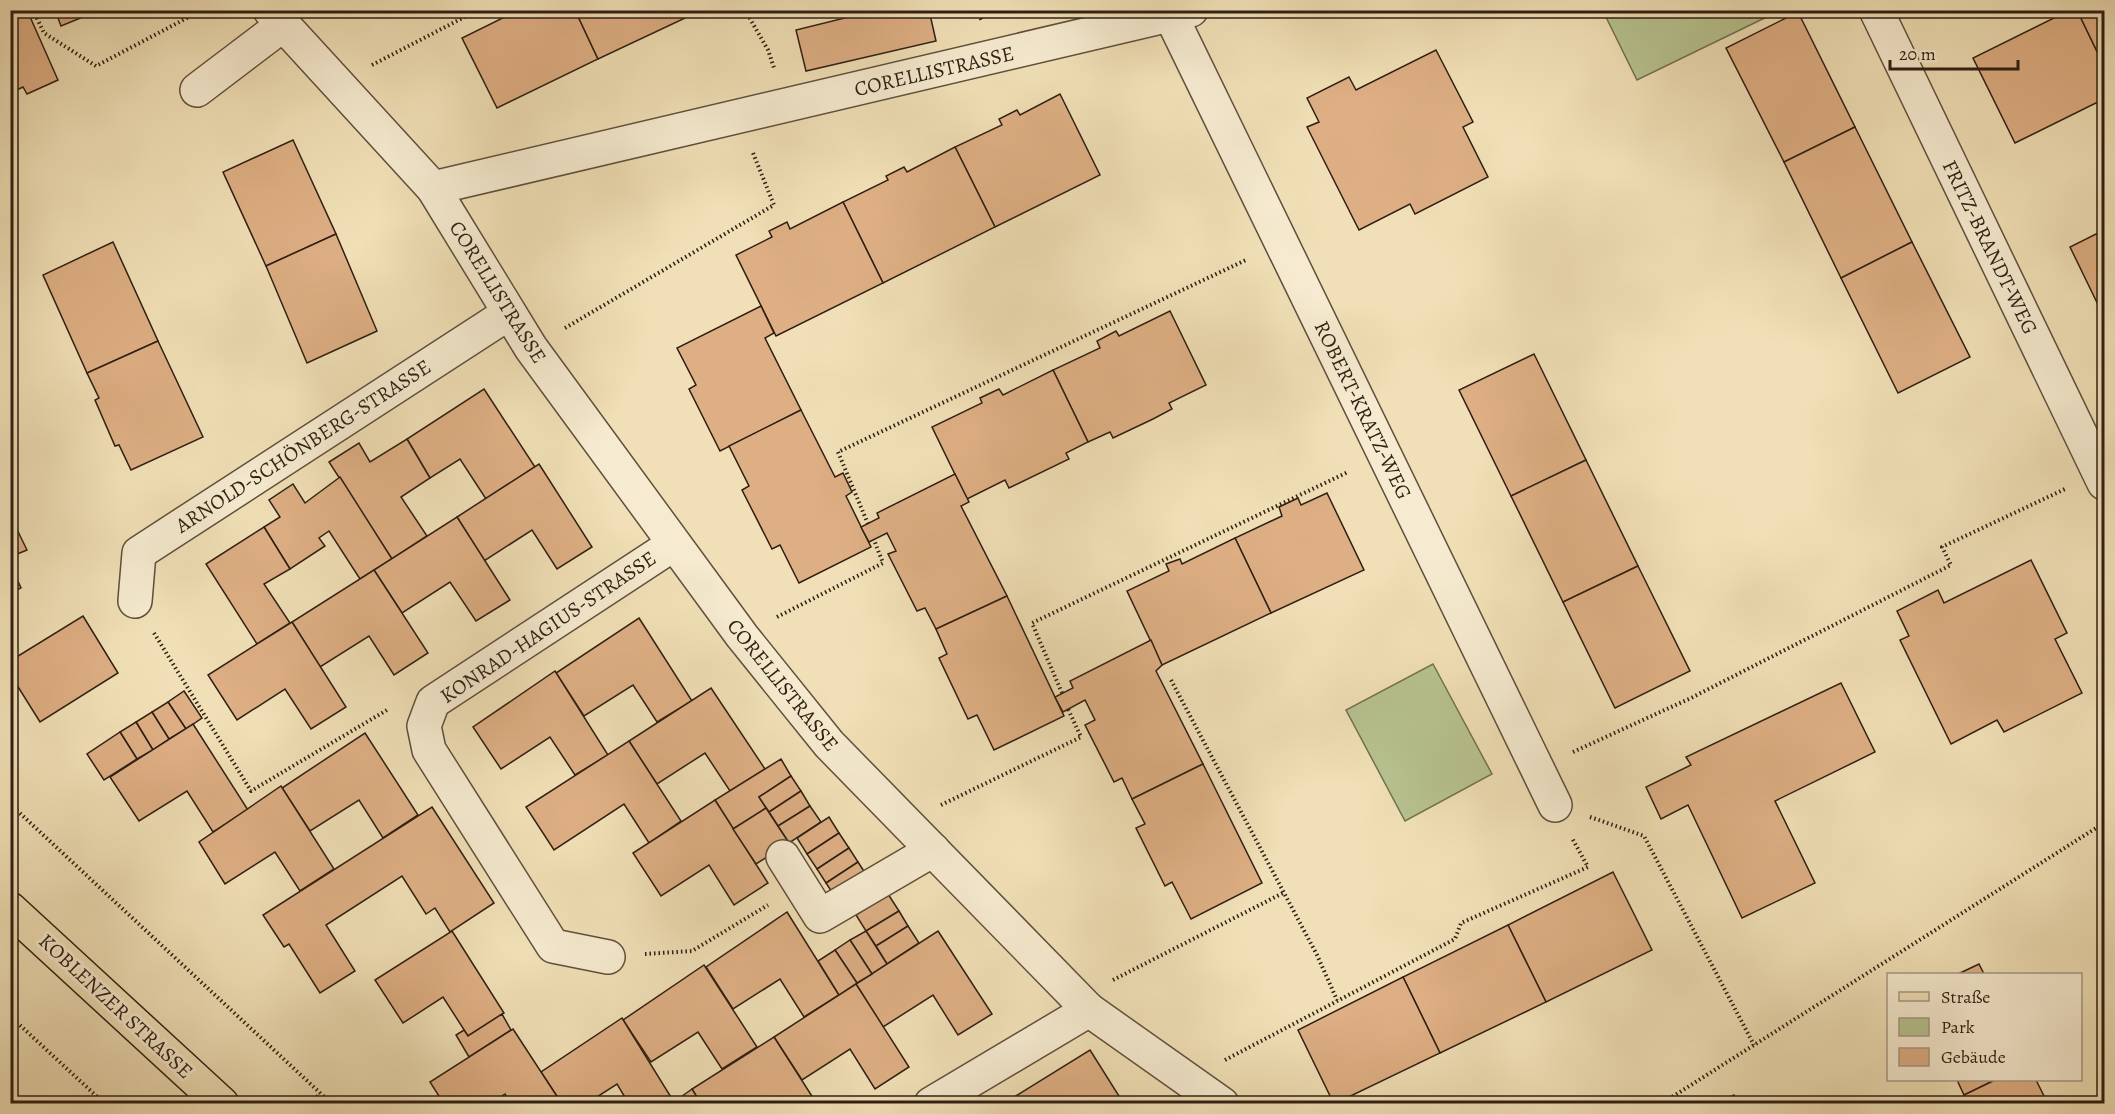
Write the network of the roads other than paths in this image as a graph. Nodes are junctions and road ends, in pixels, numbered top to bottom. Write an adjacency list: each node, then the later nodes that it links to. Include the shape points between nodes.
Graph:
1 (1876, 10): 7 (street, FRITZ-BRANDT-WEG)
2 (1181, 13): 5 (street, CORELLISTRASSE); 10 (street, ROBERT-KRATZ-WEG, via 1282,243)
3 (277, 17): 4 (street); 5 (street, CORELLISTRASSE)
4 (197, 90)
5 (432, 188): 6 (street, CORELLISTRASSE)
6 (509, 314): 8 (street, CORELLISTRASSE); 9 (street, ARNOLD-SCHÖNBERG-STRASSE, via 139,553)
7 (2102, 478)
8 (674, 544): 11 (street, CORELLISTRASSE, via 829,744); 14 (street, KONRAD-HAGIUS-STRASSE, via 433,702 426,715 424,737 429,750 553,946)
9 (135, 601)
10 (1555, 805)
11 (933, 850): 12 (street, via 820,916); 15 (street, CORELLISTRASSE)
12 (783, 857)
13 (10, 909): 16 (main road, KOBLENZER STRASSE)
14 (608, 957)
15 (1083, 1004): 17 (street); 18 (street, CORELLISTRASSE)
16 (212, 1100)
17 (931, 1104)
18 (1222, 1104)

